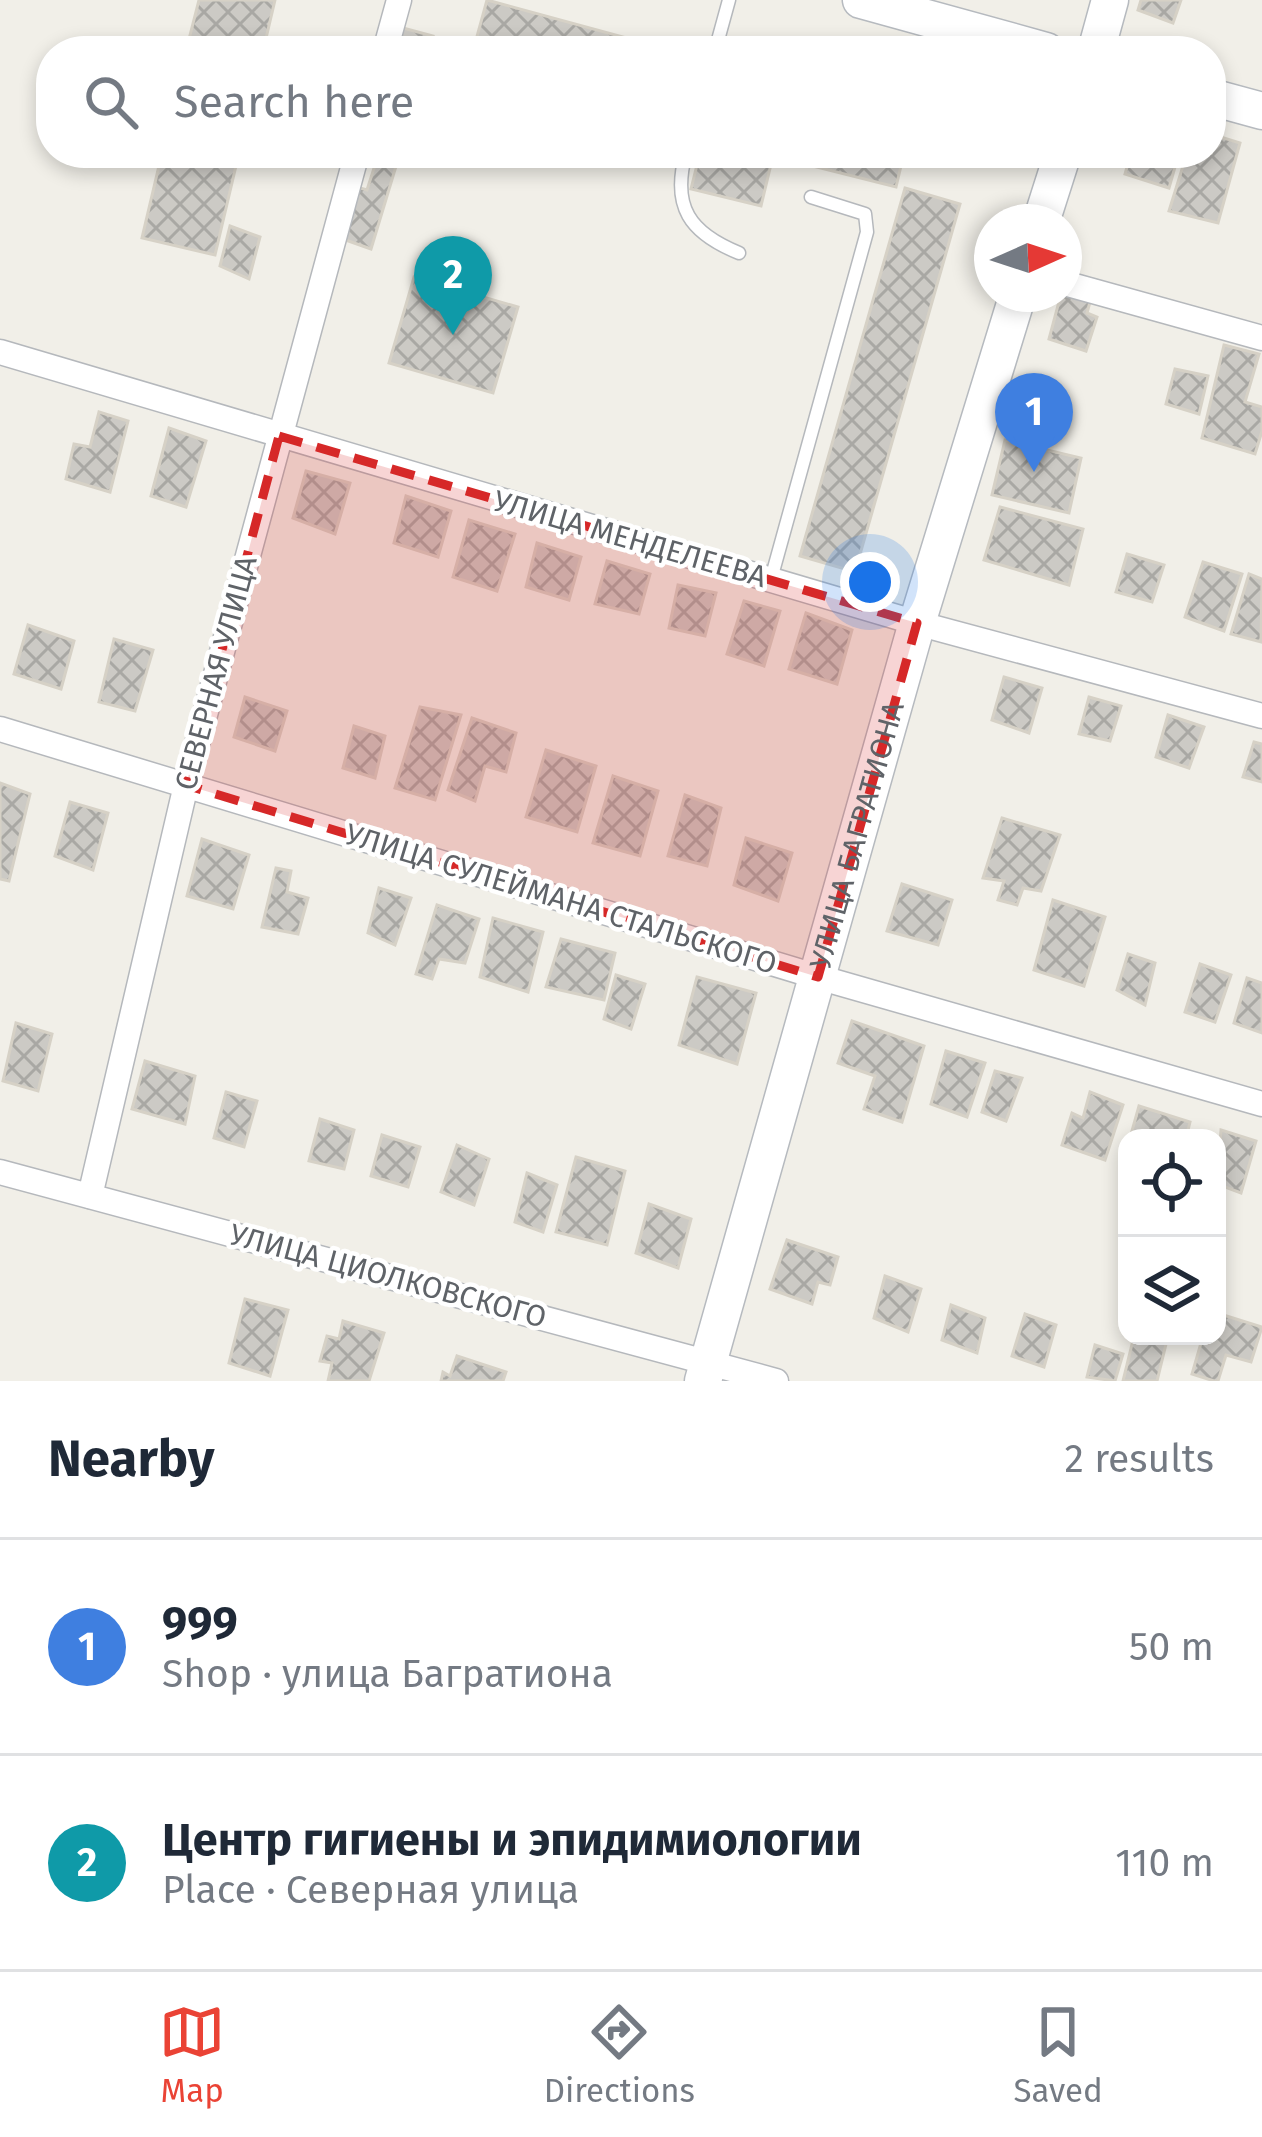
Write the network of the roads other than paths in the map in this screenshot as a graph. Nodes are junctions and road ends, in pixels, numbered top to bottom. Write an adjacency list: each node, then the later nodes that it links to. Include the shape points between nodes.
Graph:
1 (399, 0): 5 (street)
2 (729, 0): 6 (lane)
3 (861, 0): 7 (street)
4 (1110, 0): 8 (street)
5 (389, 36)
6 (719, 36)
7 (992, 36)
8 (1100, 36)
9 (1226, 101): 10 (street)
10 (1262, 112)
11 (353, 168): 21 (street, СЕВЕРНАЯ УЛИЦА)
12 (682, 168): 16 (lane, via 692,225)
13 (1059, 168): 15 (street)
14 (811, 197): 22 (lane, via 865,214 867,232)
15 (1047, 204)
16 (740, 253)
17 (1082, 288): 19 (street)
18 (1012, 312): 23 (street, УЛИЦА БАГРАТИОНА)
19 (1262, 338)
20 (0, 352): 21 (street, УЛИЦА МЕНДЕЛЕЕВА)
21 (279, 436): 22 (street, УЛИЦА МЕНДЕЛЕЕВА); 26 (street, СЕВЕРНАЯ УЛИЦА)
22 (771, 580): 23 (street, УЛИЦА МЕНДЕЛЕЕВА)
23 (916, 622): 24 (street, УЛИЦА МЕНДЕЛЕЕВА); 27 (street, УЛИЦА БАГРАТИОНА)
24 (1262, 716)
25 (0, 729): 26 (street, УЛИЦА СУЛЕЙМАНА СТАЛЬСКОГО)
26 (186, 784): 27 (street, УЛИЦА СУЛЕЙМАНА СТАЛЬСКОГО); 30 (street, СЕВЕРНАЯ УЛИЦА)
27 (818, 977): 28 (street, УЛИЦА СУЛЕЙМАНА СТАЛЬСКОГО); 31 (street, УЛИЦА БАГРАТИОНА)
28 (1262, 1104)
29 (0, 1172): 30 (street, УЛИЦА ЦИОЛКОВСКОГО)
30 (90, 1196): 31 (street, УЛИЦА ЦИОЛКОВСКОГО)
31 (705, 1371): 32 (street, УЛИЦА ЦИОЛКОВСКОГО)
32 (776, 1381)

